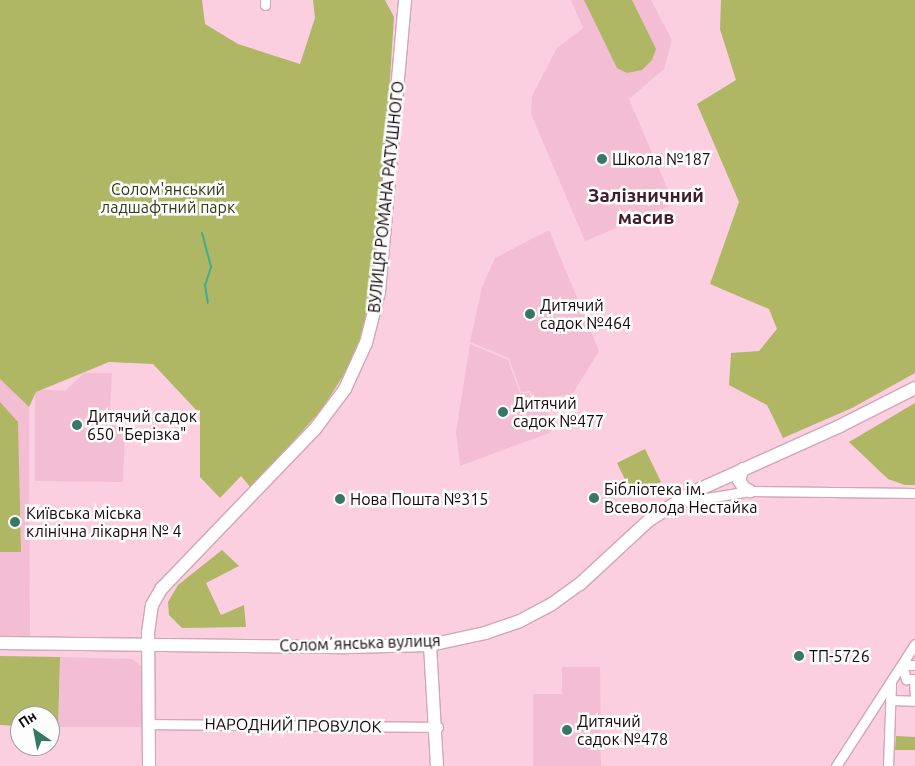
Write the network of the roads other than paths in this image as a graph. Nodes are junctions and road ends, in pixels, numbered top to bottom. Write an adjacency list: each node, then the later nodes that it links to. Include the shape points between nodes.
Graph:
1 (405, 0): 9 (main road, ВУЛИЦЯ РОМАНА РАТУШНОГО, via 379,292 366,343 345,389 315,429 161,588 152,606)
2 (915, 388): 3 (main road)
3 (743, 469): 4 (main road, via 739,480); 6 (main road)
4 (750, 491): 5 (street, Соломʼянська вулиця); 6 (street, Соломʼянська вулиця)
5 (915, 493)
6 (675, 503): 10 (main road, Соломʼянська вулиця, via 648,521 580,584 546,608 510,625)
7 (0, 642): 9 (main road, Соломʼянська вулиця)
8 (915, 644): 11 (street)
9 (148, 645): 10 (main road, Соломʼянська вулиця); 16 (main road, ВУЛИЦЯ РОМАНА РАТУШНОГО)
10 (430, 645): 17 (main road)
11 (902, 665): 12 (street); 13 (street); 15 (street, via 906,679 914,679)
12 (915, 665)
13 (891, 684): 14 (street); 20 (street)
14 (890, 700): 15 (street); 21 (street)
15 (915, 701)
16 (149, 724): 17 (street, НАРОДНИЙ ПРОВУЛОК); 18 (main road, ВУЛИЦЯ РОМАНА РАТУШНОГО)
17 (438, 727): 19 (main road)
18 (149, 766)
19 (438, 766)
20 (836, 766)
21 (888, 766)

